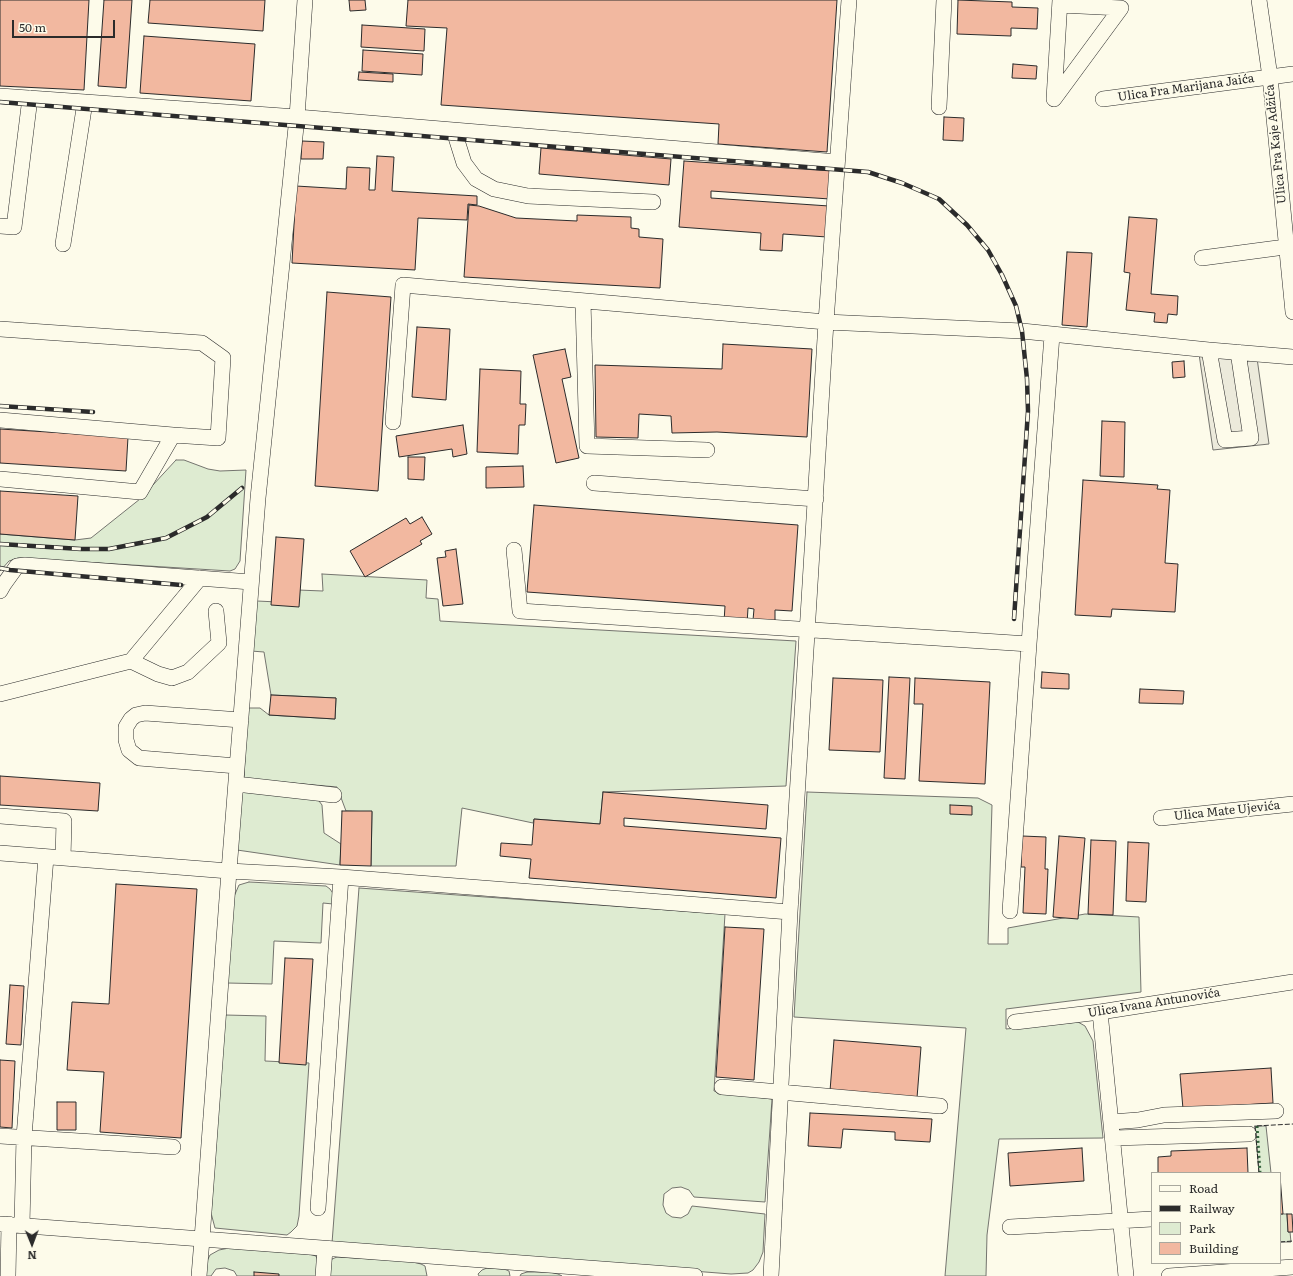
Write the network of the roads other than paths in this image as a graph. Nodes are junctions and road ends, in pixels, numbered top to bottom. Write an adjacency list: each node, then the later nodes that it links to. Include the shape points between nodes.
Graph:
1 (306, 0): 13 (street)
2 (849, 0): 15 (street)
3 (944, 0): 12 (street)
4 (1259, 0): 7 (street, Ulica Fra Kaje Adžića)
5 (1060, 3): 5 (street, via 1121,8 1054,99 1058,37)
6 (1293, 74): 7 (street, Ulica Fra Marijana Jaića)
7 (1270, 77): 10 (street, Ulica Fra Marijana Jaića); 19 (street, Ulica Fra Kaje Adžića)
8 (0, 96): 9 (street)
9 (30, 98): 11 (street); 17 (street, via 14,227)
10 (1103, 99)
11 (85, 102): 13 (street); 18 (street)
12 (939, 107)
13 (297, 117): 14 (street); 38 (street)
14 (454, 131): 15 (street); 16 (street, via 464,163 476,179 494,189 528,196)
15 (837, 162): 23 (street)
16 (653, 202)
17 (0, 226)
18 (63, 244)
19 (1290, 246): 20 (street); 22 (street, Ulica Fra Kaje Adžića)
20 (1202, 258)
21 (583, 301): 23 (street); 30 (street, via 403,285); 32 (street, via 587,446)
22 (1293, 312)
23 (826, 322): 25 (street); 35 (street)
24 (0, 329): 31 (street, via 202,343 223,358 218,438)
25 (1052, 334): 26 (street); 42 (street)
26 (1209, 350): 27 (street); 27 (street, via 1225,440 1251,438)
27 (1238, 352): 28 (street)
28 (1293, 357)
29 (0, 420): 31 (street)
30 (394, 422)
31 (174, 435): 33 (street, via 140,492)
32 (707, 450)
33 (0, 479)
34 (594, 483): 35 (street)
35 (816, 499): 41 (street)
36 (514, 550): 41 (street, via 520,611)
37 (200, 578): 38 (street); 39 (street, via 25,565 17,566); 43 (street)
38 (251, 582): 45 (street)
39 (0, 591)
40 (216, 611): 43 (street, via 219,643 188,672 172,678)
41 (808, 629): 42 (street); 58 (street)
42 (1029, 644): 57 (street)
43 (131, 661): 44 (street)
44 (0, 694)
45 (241, 720): 46 (street); 46 (street, via 145,713 136,715 126,727 129,750 139,758)
46 (237, 766): 47 (street)
47 (236, 784): 48 (street); 55 (street)
48 (334, 794)
49 (1293, 804): 51 (street, Ulica Mate Ujevića)
50 (0, 816): 54 (street, via 64,822)
51 (1161, 818)
52 (0, 853): 53 (street)
53 (46, 857): 54 (street); 69 (street)
54 (63, 858): 55 (street)
55 (229, 871): 56 (street); 77 (street)
56 (341, 877): 58 (street); 72 (street)
57 (1010, 911)
58 (790, 912): 63 (street)
59 (1293, 982): 60 (street, Ulica Ivana Antunovića)
60 (1100, 1012): 61 (street, Ulica Ivana Antunovića); 66 (street)
61 (1015, 1022)
62 (722, 1087): 63 (street)
63 (781, 1092): 64 (street); 86 (street)
64 (940, 1106)
65 (1276, 1111): 66 (street, via 1164,1115)
66 (1111, 1122): 70 (street)
67 (1249, 1134): 70 (street)
68 (0, 1136): 69 (street)
69 (24, 1137): 71 (street); 75 (street)
70 (1112, 1138): 74 (street)
71 (173, 1147)
72 (318, 1208)
73 (1151, 1219): 74 (street)
74 (1121, 1221): 76 (street); 87 (street)
75 (10, 1224): 77 (street); 82 (street)
76 (1010, 1227)
77 (202, 1240): 78 (street); 83 (street)
78 (325, 1249): 80 (street); 84 (street)
79 (1291, 1270): 81 (street)
80 (594, 1272): 85 (street)
81 (1274, 1272): 88 (street)
82 (8, 1276)
83 (199, 1276)
84 (324, 1276)
85 (695, 1276)
86 (771, 1276)
87 (1126, 1276)
88 (1169, 1276)

